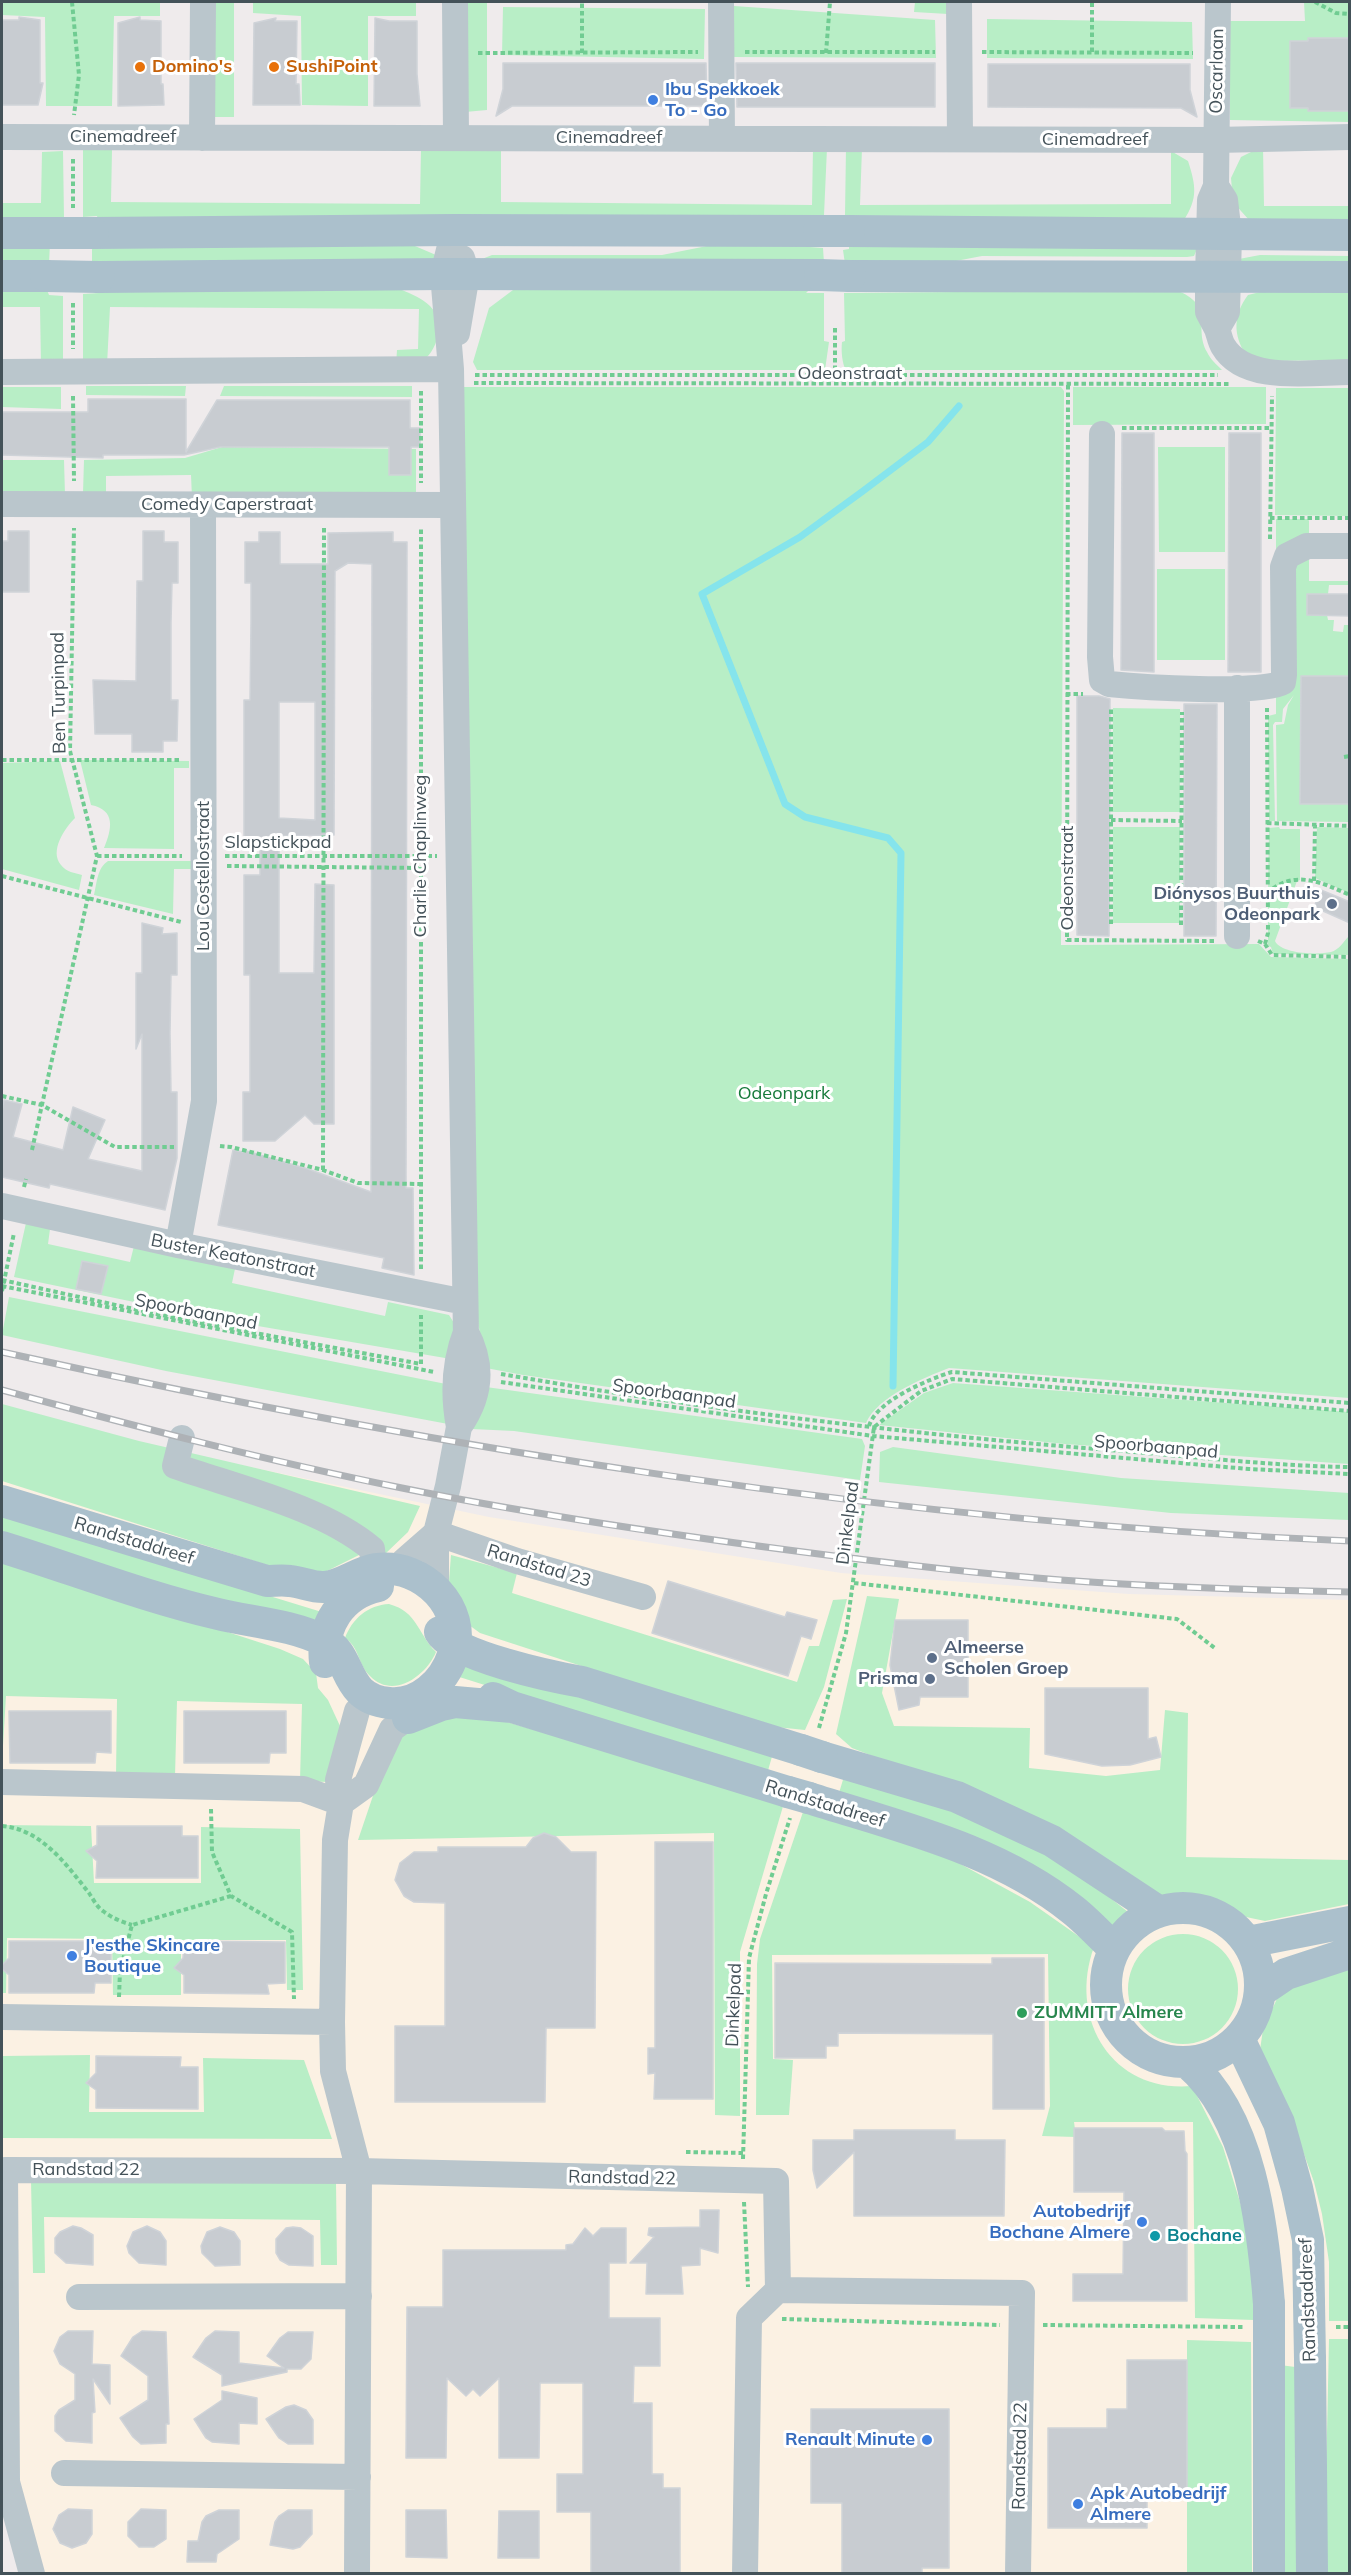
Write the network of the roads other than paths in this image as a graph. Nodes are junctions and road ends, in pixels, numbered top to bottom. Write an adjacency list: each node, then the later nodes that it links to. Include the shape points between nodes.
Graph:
1 (203, 2): 8 (street)
2 (455, 2): 9 (street)
3 (721, 2): 10 (street)
4 (959, 2): 11 (street)
5 (1218, 2): 12 (street, Oscarlaan)
6 (2, 137): 8 (street, Cinemadreef)
7 (1350, 137): 12 (street, Cinemadreef)
8 (202, 138): 9 (street, Cinemadreef)
9 (456, 138): 10 (street, Cinemadreef)
10 (722, 139): 11 (street, Cinemadreef)
11 (960, 139): 12 (street, Cinemadreef)
12 (1216, 140): 15 (street, via 1216,186 1225,200)
13 (454, 230): 14 (main road, bridge); 15 (main road); 17 (street, Charlie Chaplinweg)
14 (2, 233)
15 (1219, 235): 16 (main road); 20 (street)
16 (1350, 235)
17 (455, 274): 18 (main road, bridge); 20 (main road); 23 (street, Charlie Chaplinweg)
18 (2, 276)
19 (1350, 277): 20 (main road)
20 (1218, 278): 22 (street, via 1227,312 1217,328 1243,376)
21 (2, 372): 23 (street)
22 (1350, 372)
23 (452, 377): 27 (street, Charlie Chaplinweg)
24 (1098, 430): 29 (street, via 1102,680 1126,686)
25 (2, 504): 26 (street, Comedy Caperstraat)
26 (203, 505): 27 (street, Comedy Caperstraat); 32 (street, Lou Costellostraat, via 204,1101)
27 (453, 505): 33 (street, Charlie Chaplinweg)
28 (1350, 546): 29 (street, via 1307,546 1287,556 1283,567 1283,682 1277,686)
29 (1237, 688): 30 (street)
30 (1239, 939)
31 (10, 1208): 32 (street, Buster Keatonstraat)
32 (178, 1245): 33 (street, Buster Keatonstraat)
33 (465, 1302): 36 (street, Charlie Chaplinweg, via 466,1334 459,1351 467,1372 455,1407 459,1427)
34 (182, 1438): 38 (street, via 175,1466 296,1507 352,1533 372,1549)
35 (2, 1501): 38 (main road, Randstaddreef, via 267,1581 317,1587)
36 (436, 1533): 38 (street, via 404,1561); 39 (street, Charlie Chaplinweg); 40 (street, Randstad 23)
37 (2, 1547): 42 (main road, via 219,1614 259,1621)
38 (371, 1581): 39 (main road, via 419,1577); 41 (main road, via 410,1591 434,1616 441,1635); 42 (main road, via 331,1620)
39 (436, 1589): 41 (main road, via 449,1607)
40 (643, 1597)
41 (455, 1638): 43 (main road, via 444,1673); 46 (main road, via 463,1634 556,1665 582,1682 957,1797 1052,1841)
42 (324, 1651): 43 (main road, via 337,1691)
43 (400, 1708): 45 (street, via 366,1785); 45 (street, via 338,1780); 49 (main road, Randstaddreef, via 455,1702 512,1707 939,1839 995,1861 1036,1885 1074,1910)
44 (2, 1782): 45 (street, via 303,1789)
45 (341, 1803): 53 (street, via 335,1840)
46 (1158, 1911): 48 (main road, via 1196,1908 1232,1925); 49 (main road, via 1136,1923)
47 (1350, 1922): 48 (main road)
48 (1248, 1942): 51 (main road, via 1259,1966)
49 (1113, 1948): 55 (main road, via 1105,1977 1112,2018 1127,2040 1153,2057)
50 (1350, 1953): 51 (main road, via 1286,1974)
51 (1261, 1991): 54 (main road, via 1251,2023)
52 (2, 2017): 53 (street)
53 (332, 2022): 56 (street, via 333,2071)
54 (1239, 2039): 55 (main road, via 1213,2057); 67 (main road, Randstaddreef, bridge, via 1279,2123 1308,2240)
55 (1188, 2063): 66 (main road, bridge, via 1218,2095 1248,2167 1263,2232 1269,2304)
56 (359, 2171): 57 (street, Randstad 22, via 776,2181); 58 (street); 62 (street, Randstad 22, via 5,2170 7,2481)
57 (778, 2290): 64 (street, via 749,2318); 65 (street, Randstad 22, via 1022,2293)
58 (358, 2296): 59 (street); 61 (street)
59 (80, 2297)
60 (64, 2473): 61 (street)
61 (358, 2477): 63 (street)
62 (32, 2574)
63 (357, 2574)
64 (745, 2574)
65 (1018, 2574)
66 (1269, 2574)
67 (1312, 2574)

